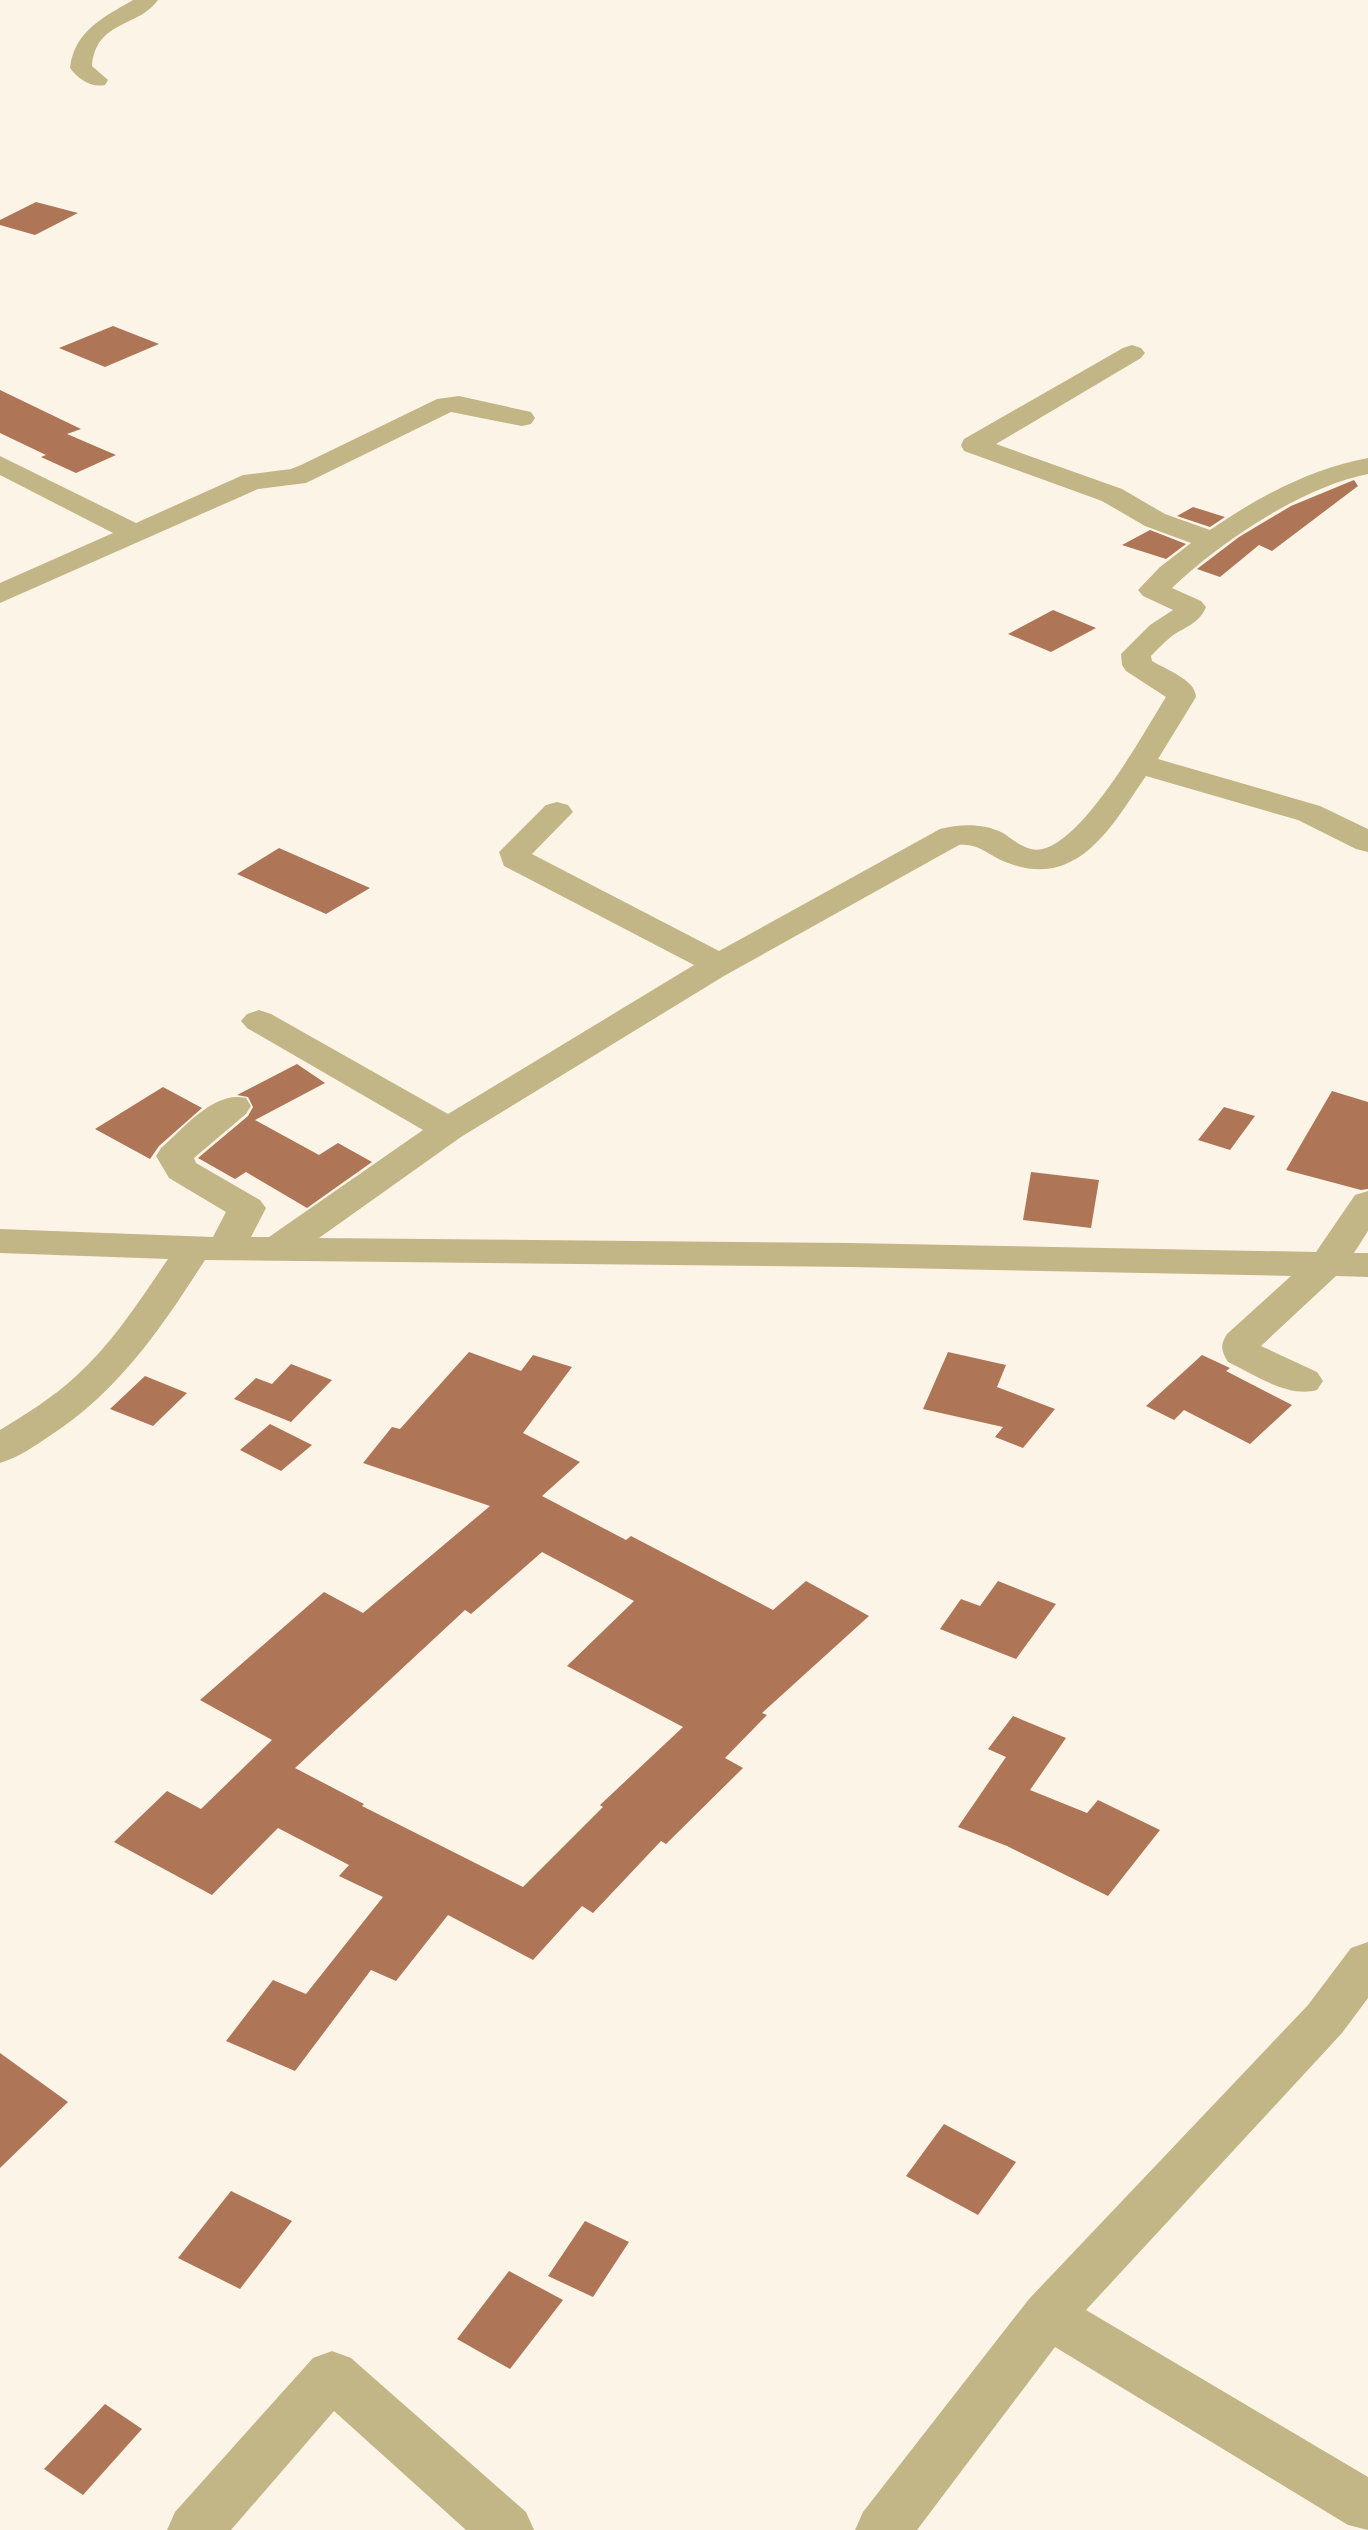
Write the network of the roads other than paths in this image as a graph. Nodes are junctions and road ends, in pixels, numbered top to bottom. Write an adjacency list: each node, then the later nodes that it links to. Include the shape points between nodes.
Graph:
1 (148, 0): 2 (street, via 87,39 81,68)
2 (97, 80)
3 (1132, 353): 8 (street, via 974,445 1112,495 1155,520)
4 (522, 418): 7 (street, via 446,405 296,477 253,481)
5 (0, 464): 7 (street)
6 (1368, 466): 8 (street, via 1310,482)
7 (135, 533): 9 (street)
8 (1212, 541): 10 (street, via 1153,590 1191,607 1136,654 1137,665 1181,691)
9 (0, 594)
10 (1139, 764): 12 (street, via 1309,813); 13 (street, via 1095,827 1077,846 1057,857 1040,861 1020,856 983,834 951,836)
11 (557, 813): 13 (street, via 520,845 514,852 516,859)
12 (1368, 842)
13 (719, 965): 16 (street)
14 (260, 1021): 16 (street)
15 (233, 1105): 19 (street, via 174,1156 183,1170 247,1208)
16 (448, 1129): 20 (street)
17 (1368, 1203): 21 (street)
18 (0, 1241): 19 (street)
19 (210, 1249): 20 (street); 24 (street, via 164,1294 100,1376 58,1412)
20 (277, 1250): 21 (street)
21 (1328, 1264): 22 (street); 23 (street, via 1241,1343 1242,1353)
22 (1368, 1265)
23 (1303, 1381)
24 (0, 1449)
25 (1368, 1961): 26 (street, via 1325,2019)
26 (1048, 2315): 27 (street); 30 (street)
27 (1368, 2507)
28 (195, 2530): 29 (street, via 332,2375)
29 (506, 2530)
30 (883, 2530)

